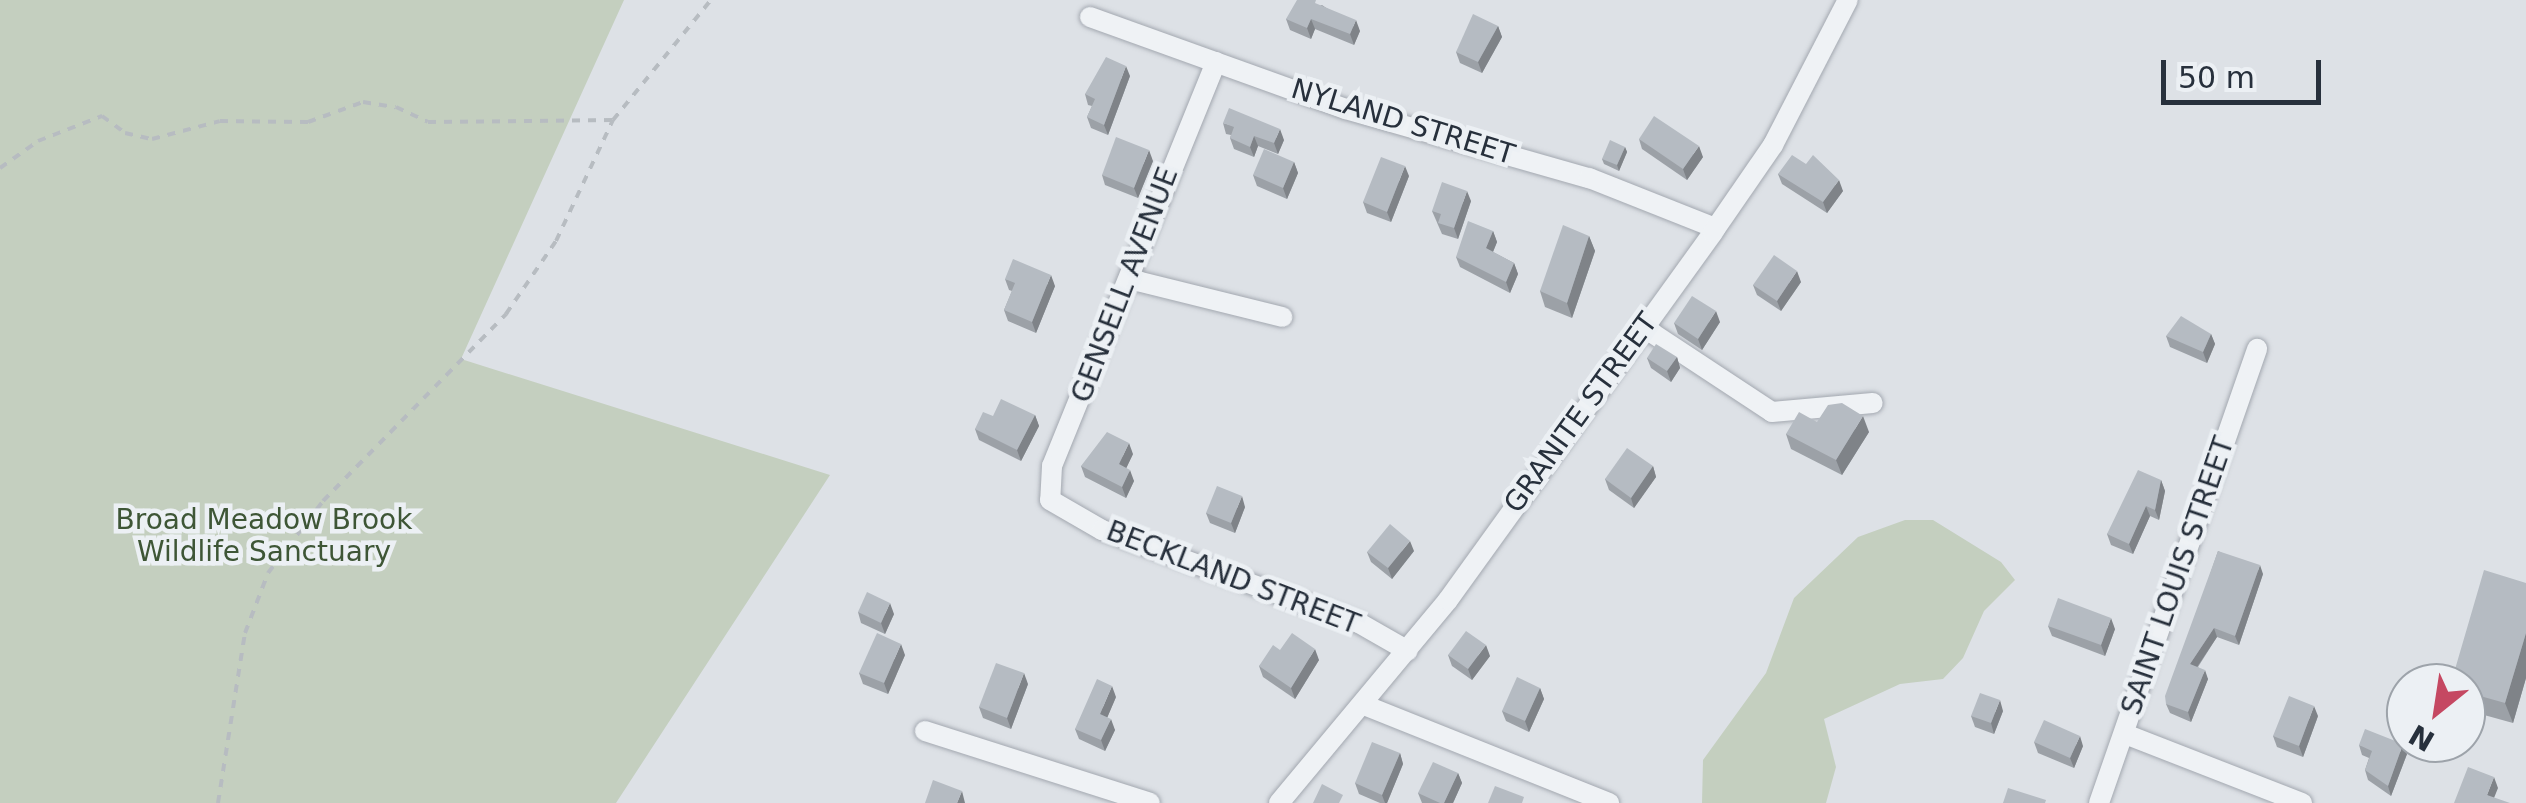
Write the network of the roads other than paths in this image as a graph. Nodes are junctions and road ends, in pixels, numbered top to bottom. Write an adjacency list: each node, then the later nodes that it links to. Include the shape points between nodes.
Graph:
1 (1848, 0): 4 (street, GRANITE STREET, via 1773,145)
2 (1090, 17): 3 (street, NYLAND STREET)
3 (1216, 62): 4 (street, NYLAND STREET, via 1346,108 1588,178); 5 (street, GENSELL AVENUE)
4 (1716, 228): 7 (street, GRANITE STREET)
5 (1129, 279): 6 (street); 10 (street, GENSELL AVENUE, via 1052,466 1046,487)
6 (1282, 317)
7 (1642, 327): 9 (street, via 1772,412); 11 (street, GRANITE STREET)
8 (2256, 349): 14 (street, SAINT LOUIS STREET)
9 (1872, 403)
10 (1057, 507): 11 (street, BECKLAND STREET, via 1102,530 1358,623)
11 (1408, 650): 12 (street, GRANITE STREET)
12 (1364, 705): 16 (street, GRANITE STREET); 17 (street)
13 (925, 731): 15 (street)
14 (2125, 734): 18 (street, SAINT LOUIS STREET); 19 (street)
15 (1150, 803)
16 (1280, 803)
17 (1609, 803)
18 (2099, 803)
19 (2302, 803)

